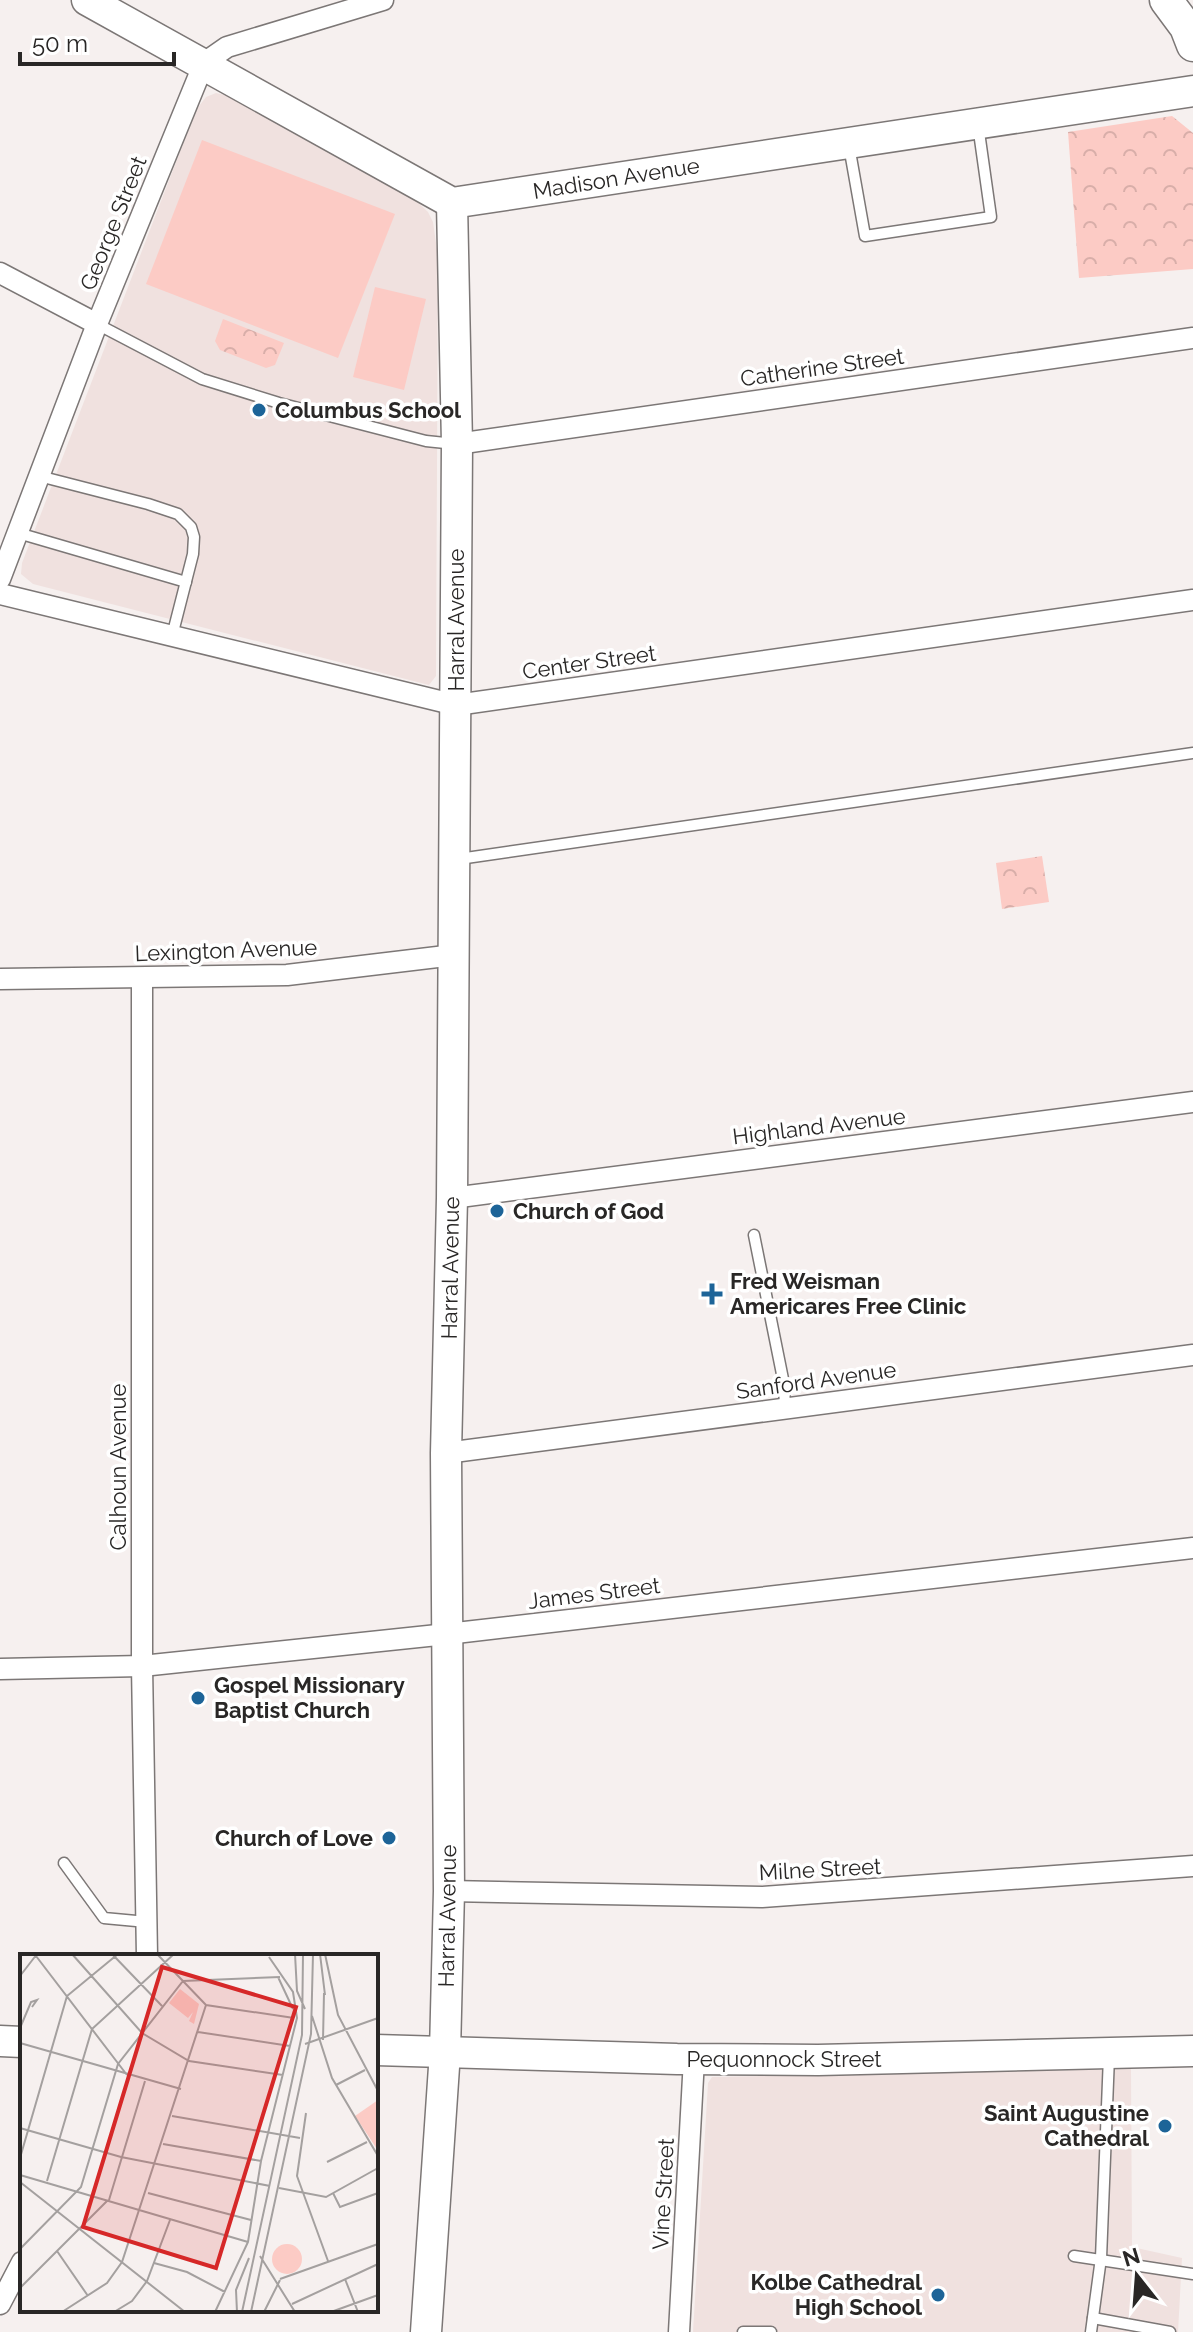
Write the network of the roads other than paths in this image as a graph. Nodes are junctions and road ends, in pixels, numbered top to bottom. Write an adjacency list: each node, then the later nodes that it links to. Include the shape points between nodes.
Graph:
1 (87, 0): 5 (street)
2 (383, 0): 5 (street, via 227,47)
3 (1166, 0): 4 (main road)
4 (1193, 45)
5 (204, 63): 9 (street); 11 (street, George Street)
6 (1193, 91): 7 (street, Madison Avenue)
7 (978, 123): 8 (street, Madison Avenue); 8 (lane, via 991,217 865,236)
8 (848, 143): 9 (street, Madison Avenue)
9 (452, 203): 13 (street, Harral Avenue)
10 (0, 273): 11 (street)
11 (97, 324): 13 (lane, via 202,379 426,441); 14 (street, George Street)
12 (1193, 338): 13 (street, Catherine Street)
13 (457, 444): 21 (street, Harral Avenue)
14 (39, 476): 15 (street, George Street); 17 (lane, via 178,514 194,537)
15 (18, 533): 16 (street, George Street); 17 (lane)
16 (0, 579)
17 (186, 582): 20 (lane)
18 (0, 594): 20 (street, Center Street)
19 (1193, 600): 21 (street, Center Street)
20 (172, 636): 21 (street, Center Street)
21 (456, 705): 23 (street, Harral Avenue)
22 (1193, 753): 23 (lane)
23 (455, 860): 24 (street, Harral Avenue)
24 (454, 955): 25 (street, Lexington Avenue, via 287,975); 28 (street, Harral Avenue)
25 (142, 978): 26 (street, Lexington Avenue); 35 (street, Calhoun Avenue)
26 (0, 979)
27 (1193, 1102): 28 (street, Highland Avenue)
28 (452, 1198): 32 (street, Harral Avenue)
29 (754, 1235): 31 (lane)
30 (1193, 1355): 31 (street, Sanford Avenue)
31 (785, 1408): 32 (street, Sanford Avenue)
32 (446, 1453): 34 (street, Harral Avenue)
33 (1193, 1548): 34 (street, James Street)
34 (447, 1634): 35 (street, James Street); 39 (street, Harral Avenue)
35 (142, 1666): 36 (street, James Street); 40 (street, Calhoun Avenue)
36 (0, 1669)
37 (64, 1863): 40 (lane, via 104,1918)
38 (1193, 1866): 39 (street, Milne Street, via 762,1897)
39 (449, 1891): 46 (street, Harral Avenue)
40 (147, 1922): 41 (street, Calhoun Avenue)
41 (147, 1954)
42 (0, 2041): 43 (street)
43 (20, 2042)
44 (378, 2050): 46 (street, Pequonnock Street)
45 (1193, 2051): 47 (street, Pequonnock Street)
46 (445, 2052): 48 (street, Pequonnock Street); 55 (street, Harral Avenue)
47 (1109, 2054): 48 (street, Pequonnock Street); 50 (lane)
48 (694, 2059): 56 (street, Vine Street)
49 (1074, 2256): 50 (lane)
50 (1101, 2258): 52 (lane); 54 (lane)
51 (20, 2266): 53 (street)
52 (1193, 2274)
53 (0, 2304)
54 (1093, 2318): 59 (lane); 60 (lane)
55 (426, 2332)
56 (679, 2332)
57 (743, 2332): 58 (lane)
58 (771, 2332)
59 (1091, 2332)
60 (1170, 2332)

